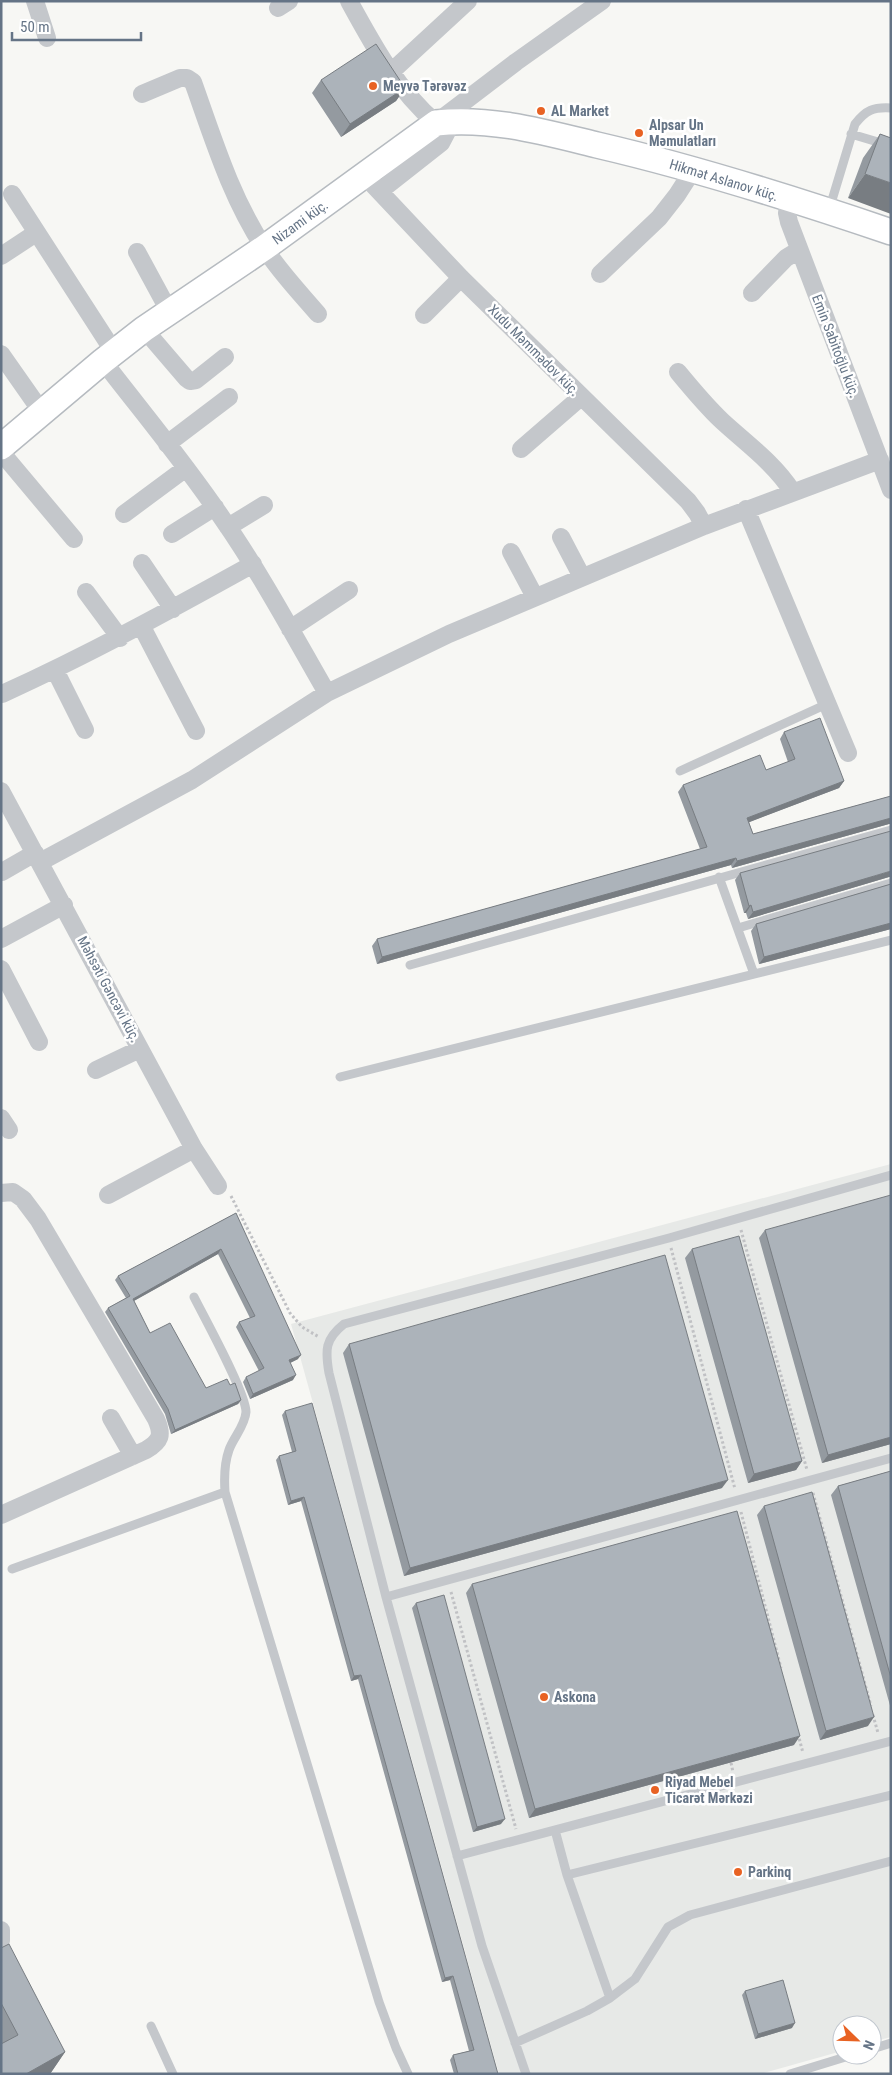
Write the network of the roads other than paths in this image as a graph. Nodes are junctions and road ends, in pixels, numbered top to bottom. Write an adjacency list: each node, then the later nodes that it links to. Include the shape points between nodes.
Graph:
1 (35, 1): 5 (street)
2 (349, 1): 6 (street)
3 (468, 1): 6 (street)
4 (602, 1): 9 (street, Nizami küç., via 516,62)
5 (46, 38)
6 (391, 72): 9 (street, via 424,112)
7 (142, 94): 19 (street, via 180,78 193,82 227,178)
8 (891, 108): 10 (lane, via 878,107 864,113)
9 (444, 122): 12 (street, Hikmət Aslanov küç., via 492,123 536,130); 13 (street, Nizami küç.)
10 (852, 134): 11 (lane); 16 (lane)
11 (891, 146)
12 (694, 170): 15 (street, Hikmət Aslanov küç.); 23 (street, via 659,218)
13 (372, 183): 19 (street, Nizami küç.); 24 (street, Xudu Məmmədov küç.)
14 (12, 194): 18 (street)
15 (789, 199): 16 (street, Hikmət Aslanov küç.); 20 (street, Emin Sabitoğlu küç., via 789,222)
16 (828, 211): 17 (street, Hikmət Aslanov küç.)
17 (891, 232)
18 (36, 234): 22 (street); 31 (street)
19 (264, 248): 26 (street, Nizami küç.); 27 (street)
20 (799, 250): 25 (street, via 786,258); 41 (street, Emin Sabitoğlu küç.)
21 (137, 252): 26 (street)
22 (1, 256)
23 (600, 274)
24 (461, 278): 28 (street); 35 (street, Xudu Məmmədov küç.)
25 (752, 293)
26 (169, 311): 29 (street, Nizami küç.)
27 (318, 314)
28 (424, 315)
29 (144, 329): 31 (street, Nizami küç.); 32 (street, via 190,381 196,380)
30 (1, 354): 36 (street)
31 (108, 357): 36 (street, Nizami küç.); 37 (street)
32 (225, 357)
33 (678, 372): 44 (street, via 722,420 770,463)
34 (229, 397): 37 (street)
35 (581, 397): 39 (street); 49 (street, Xudu Məmmədov küç., via 688,501)
36 (42, 411): 38 (street, Nizami küç.)
37 (167, 444): 42 (street)
38 (1, 446)
39 (521, 449)
40 (1, 452): 53 (street)
41 (880, 460): 43 (street, Emin Sabitoğlu küç.); 44 (street)
42 (186, 468): 46 (street); 48 (street)
43 (891, 490)
44 (792, 491): 47 (street)
45 (264, 505): 50 (street)
46 (215, 507): 50 (street); 51 (street)
47 (746, 509): 49 (street); 68 (street)
48 (124, 514)
49 (704, 526): 57 (street)
50 (228, 527): 56 (street)
51 (172, 534)
52 (561, 537): 57 (street)
53 (74, 540)
54 (511, 552): 60 (street)
55 (142, 563): 61 (street)
56 (252, 564): 61 (street); 63 (street)
57 (582, 577): 60 (street)
58 (349, 590): 63 (street)
59 (86, 592): 64 (street)
60 (535, 597): 66 (street)
61 (173, 609): 62 (street)
62 (142, 627): 64 (street); 70 (street)
63 (290, 630): 66 (street)
64 (120, 638): 65 (street)
65 (55, 670): 67 (street); 69 (street)
66 (327, 693): 75 (street, via 199,776)
67 (2, 694)
68 (827, 704): 71 (street); 72 (lane)
69 (85, 730)
70 (196, 731)
71 (848, 753)
72 (680, 770)
73 (1, 791): 75 (street, Məhsəti Gəncəvi küç.)
74 (891, 830): 77 (lane)
75 (38, 857): 76 (street); 79 (street, Məhsəti Gəncəvi küç.)
76 (2, 872)
77 (719, 877): 80 (lane); 83 (lane)
78 (891, 883): 80 (lane)
79 (64, 905): 81 (street); 87 (street, Məhsəti Gəncəvi küç.)
80 (738, 928): 85 (lane)
81 (1, 939)
82 (891, 940): 85 (lane)
83 (410, 965)
84 (1, 969): 86 (street)
85 (754, 974): 89 (lane)
86 (39, 1042)
87 (140, 1048): 88 (street); 90 (street, Məhsəti Gəncəvi küç.)
88 (96, 1070)
89 (340, 1077)
90 (194, 1149): 92 (street, Məhsəti Gəncəvi küç.); 94 (street)
91 (891, 1175): 102 (lane, via 344,1324 328,1342 326,1356)
92 (218, 1186)
93 (1, 1193): 97 (street, via 13,1192 23,1198 38,1219 156,1418 160,1436 156,1444)
94 (108, 1195)
95 (194, 1297): 99 (lane, via 240,1392 246,1412 224,1468)
96 (111, 1418): 97 (street)
97 (133, 1456): 100 (street)
98 (891, 1458): 102 (lane)
99 (225, 1492): 101 (lane); 116 (lane, via 379,2002)
100 (1, 1516)
101 (12, 1569)
102 (386, 1597): 106 (lane)
103 (891, 1741): 105 (lane)
104 (891, 1795): 108 (lane)
105 (555, 1830): 106 (lane); 108 (lane)
106 (457, 1856): 113 (lane, via 482,1946)
107 (891, 1861): 111 (lane, via 690,1915 668,1928 635,1979)
108 (567, 1875): 111 (lane)
109 (1, 1930): 110 (street)
110 (1, 1941)
111 (610, 1998): 113 (lane)
112 (151, 2026): 115 (lane)
113 (515, 2042): 117 (lane)
114 (832, 2061): 118 (lane)
115 (172, 2074)
116 (408, 2074)
117 (526, 2074)
118 (790, 2074)

